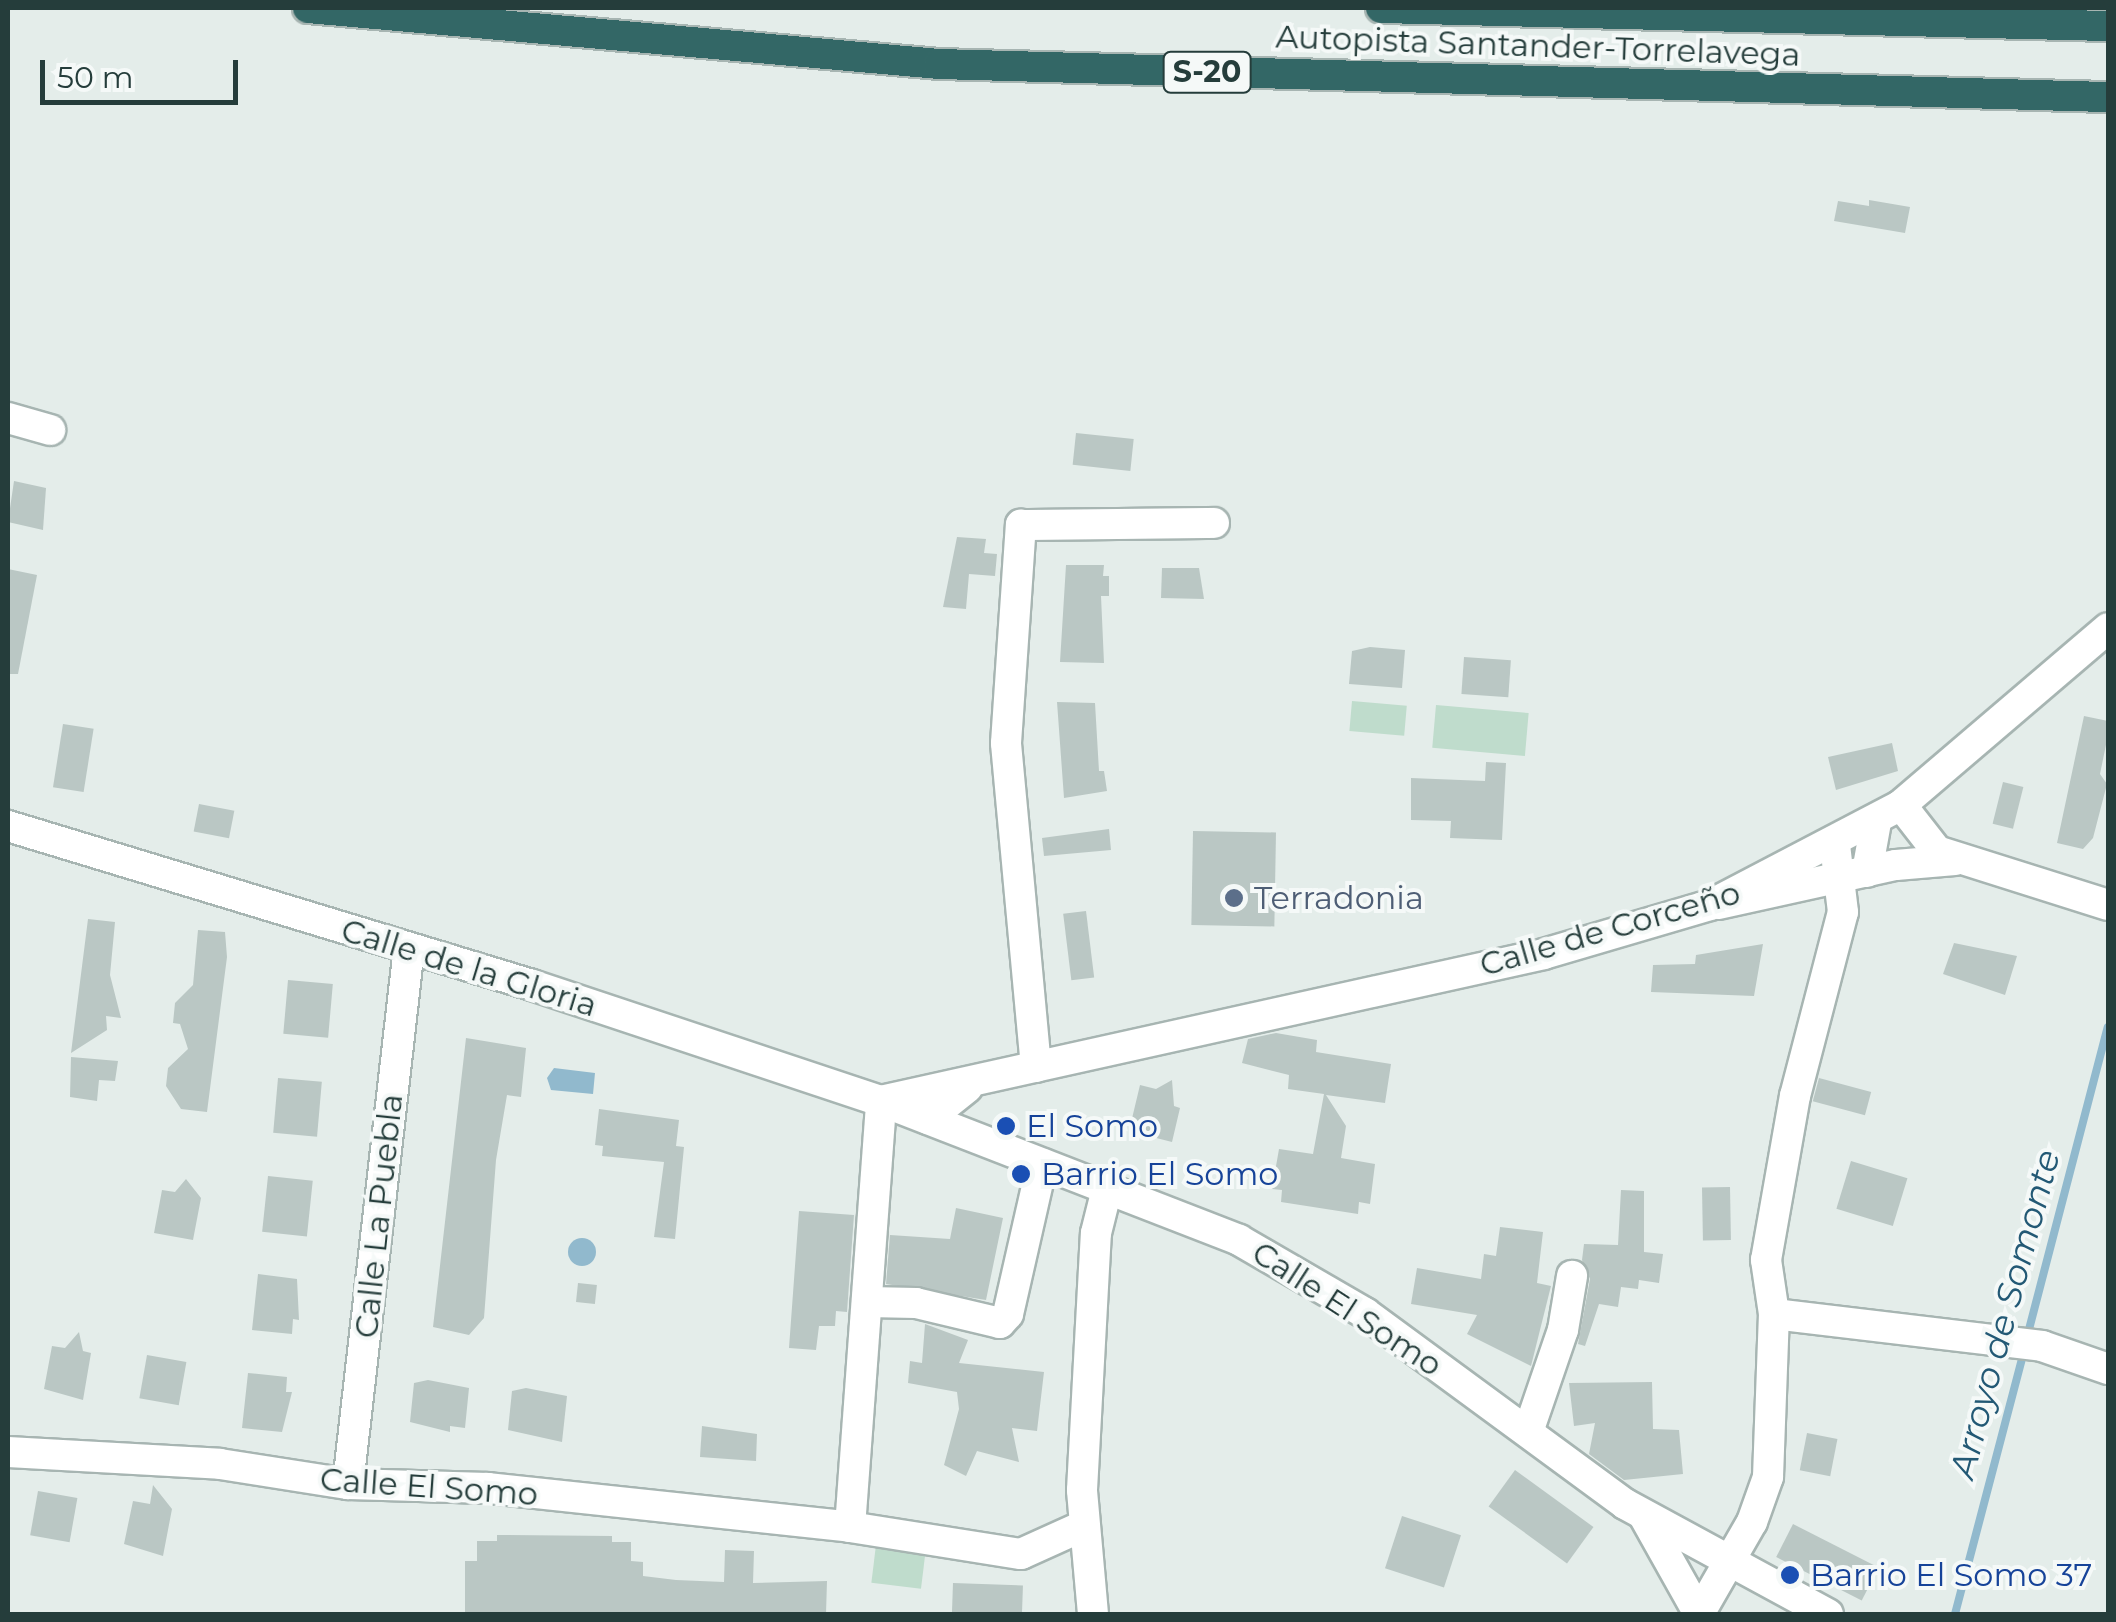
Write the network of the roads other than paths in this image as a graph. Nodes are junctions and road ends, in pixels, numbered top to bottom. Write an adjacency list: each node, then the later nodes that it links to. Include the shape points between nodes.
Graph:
1 (308, 8): 4 (highway, Autopista Santander-Torrelavega / S-20, via 939,64)
2 (1381, 8): 3 (highway, Autopista Santander-Torrelavega)
3 (2108, 26)
4 (2108, 97)
5 (8, 418): 6 (street)
6 (50, 430)
7 (1214, 523): 18 (street, via 1022,525 1006,743)
8 (2108, 628): 9 (street, Calle de Corceño)
9 (1901, 805): 10 (street, Calle de Corceño); 13 (street, via 1936,851)
10 (1876, 822): 12 (street, Calle de Corceño); 14 (street)
11 (8, 826): 17 (street, Calle de la Gloria)
12 (1835, 845): 14 (street); 16 (street, Calle de Corceño)
13 (1955, 860): 14 (street); 15 (street)
14 (1854, 875): 16 (street); 26 (street, via 1795,1096 1766,1260)
15 (2108, 905)
16 (1710, 906): 18 (street, Calle de Corceño, via 1544,954)
17 (409, 948): 20 (street, Calle de la Gloria); 30 (street, Calle La Puebla)
18 (1036, 1067): 19 (street, Calle de Corceño)
19 (969, 1086): 20 (street, Calle de Corceño); 21 (street, Calle de Corceño)
20 (881, 1101): 21 (street, Calle de la Gloria); 25 (street)
21 (928, 1119): 22 (street, Calle El Somo)
22 (1042, 1164): 23 (street, Calle El Somo); 25 (street, via 1008,1314 1000,1323 916,1303)
23 (1107, 1188): 28 (street, Calle El Somo, via 1284,1262); 32 (street, via 1096,1233)
24 (1572, 1276): 28 (street, via 1563,1330)
25 (868, 1302): 33 (street)
26 (1774, 1314): 27 (street, via 2042,1346); 34 (street, via 1768,1477)
27 (2108, 1370)
28 (1528, 1432): 31 (street, Calle El Somo)
29 (8, 1452): 30 (street, Calle El Somo, via 220,1464)
30 (348, 1484): 33 (street, Calle El Somo, via 488,1488)
31 (1644, 1516): 34 (street, Calle El Somo); 36 (street)
32 (1083, 1526): 33 (street, Calle El Somo, via 1020,1554); 35 (street)
33 (850, 1527)
34 (1730, 1563): 36 (street); 37 (street, Calle El Somo)
35 (1092, 1614)
36 (1699, 1614)
37 (1828, 1614)

